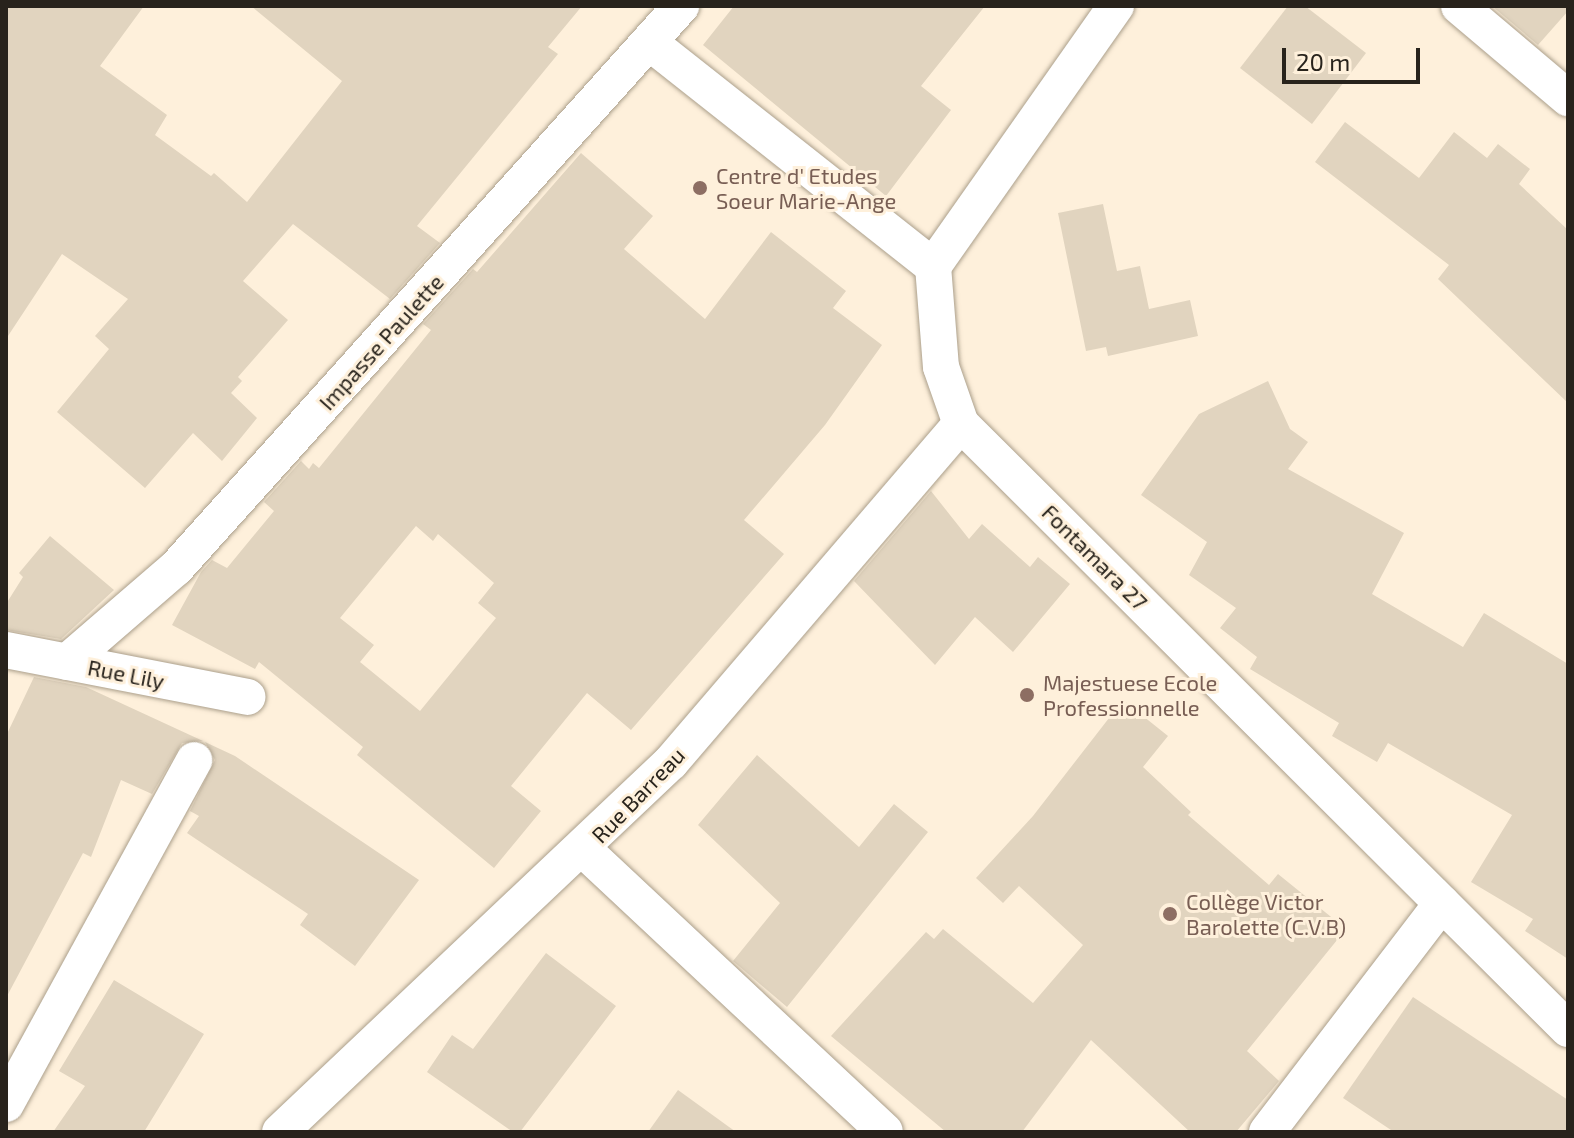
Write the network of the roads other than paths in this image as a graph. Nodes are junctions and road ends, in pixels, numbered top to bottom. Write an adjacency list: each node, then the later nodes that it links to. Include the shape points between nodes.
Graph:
1 (681, 6): 4 (street, Impasse Paulette)
2 (1116, 6): 6 (street)
3 (1459, 6): 5 (street)
4 (649, 42): 6 (street); 9 (street, Impasse Paulette, via 176,568)
5 (1568, 98)
6 (933, 266): 7 (street, Fontamara 27, via 941,367)
7 (961, 424): 12 (street, Rue Barreau, via 671,762); 13 (street, Fontamara 27)
8 (6, 650): 9 (street, Rue Lily)
9 (67, 662): 10 (street, Rue Lily)
10 (247, 697)
11 (194, 760): 15 (street)
12 (584, 850): 16 (street, Rue Barreau); 17 (street)
13 (1442, 903): 14 (street, Fontamara 27); 18 (street)
14 (1568, 1029)
15 (6, 1104)
16 (280, 1132)
17 (885, 1132)
18 (1267, 1132)

